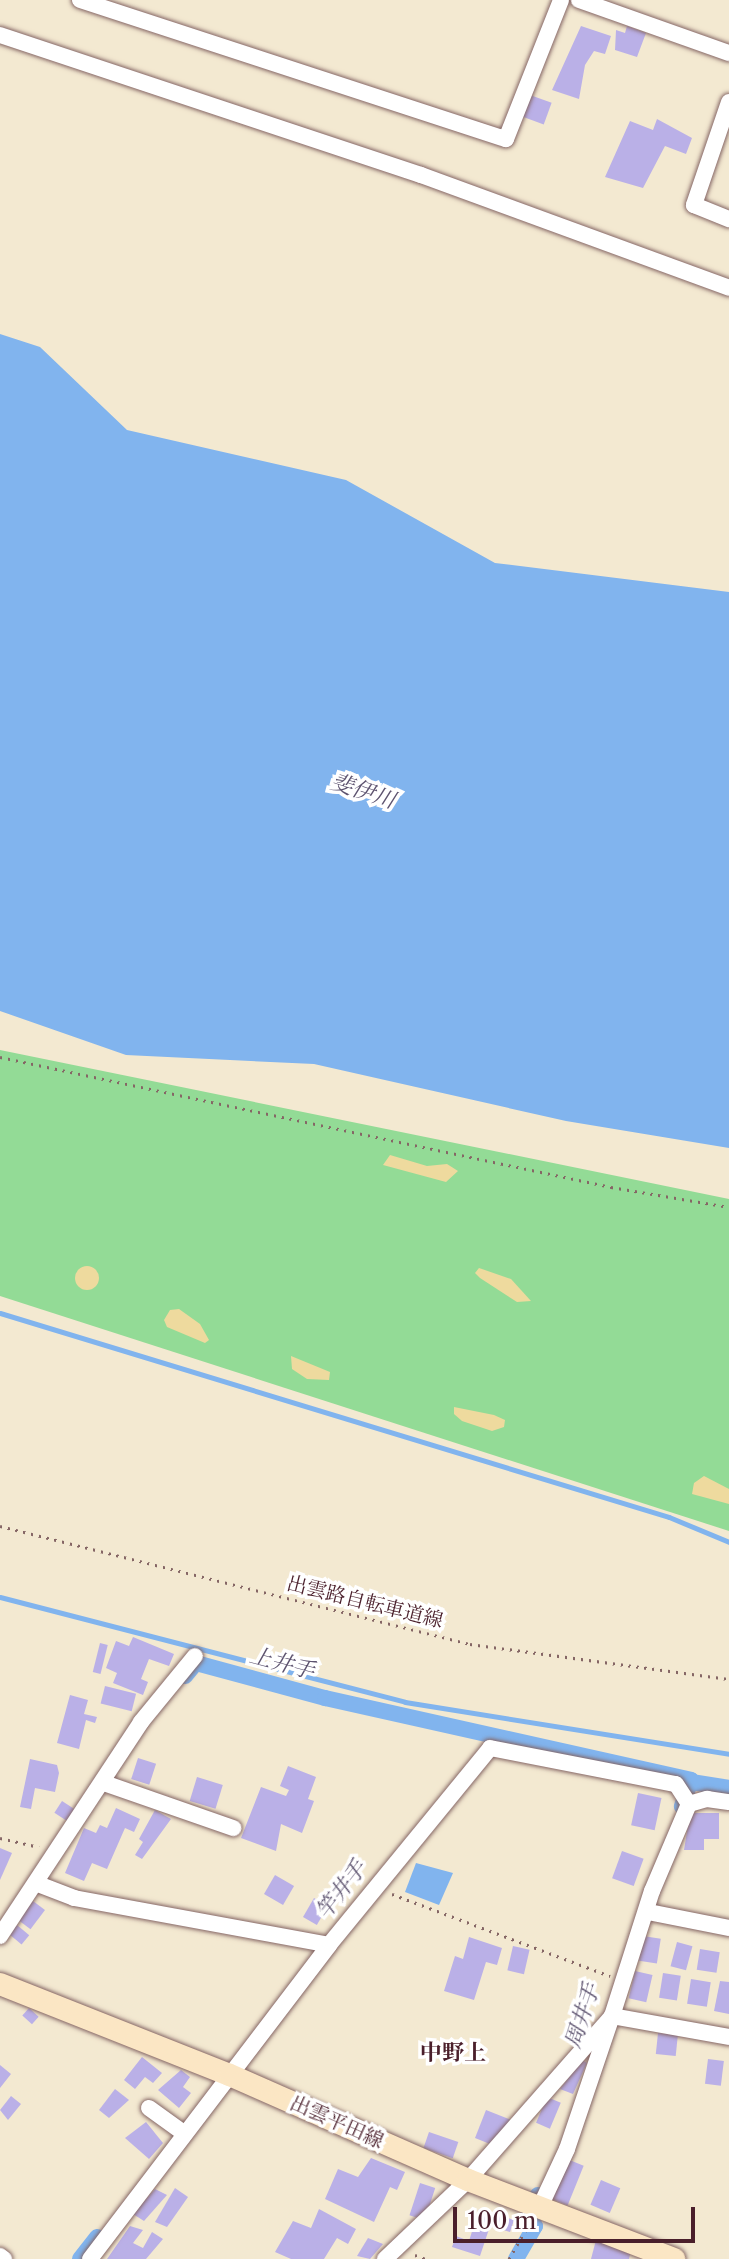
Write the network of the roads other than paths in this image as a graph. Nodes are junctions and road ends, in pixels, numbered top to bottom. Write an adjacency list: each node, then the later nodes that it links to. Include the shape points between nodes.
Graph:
1 (80, 0): 2 (street, via 506,139)
2 (561, 0)
3 (579, 0): 5 (street)
4 (0, 35): 8 (street, via 421,175)
5 (729, 53)
6 (729, 102): 7 (street, via 694,205)
7 (729, 219)
8 (729, 288)
9 (195, 1656): 10 (street, via 141,1722)
10 (104, 1783): 13 (street); 14 (street)
11 (729, 1802): 12 (street, via 707,1799)
12 (689, 1804): 15 (street); 18 (street, via 676,1784 490,1748)
13 (233, 1828)
14 (38, 1884): 17 (street); 18 (street, via 74,1898)
15 (648, 1912): 16 (street); 20 (street)
16 (729, 1928)
17 (0, 1936)
18 (329, 1945): 22 (street)
19 (0, 1984): 22 (main road, 出雲平田線)
20 (612, 2016): 21 (street); 25 (street); 26 (street, via 567,2149)
21 (729, 2037)
22 (230, 2075): 24 (street); 25 (main road, 出雲平田線)
23 (149, 2108): 24 (street)
24 (185, 2134): 27 (street)
25 (468, 2180): 26 (main road, 出雲平田線); 28 (street)
26 (540, 2207): 29 (main road, 出雲平田線)
27 (90, 2259)
28 (385, 2259)
29 (674, 2259)

